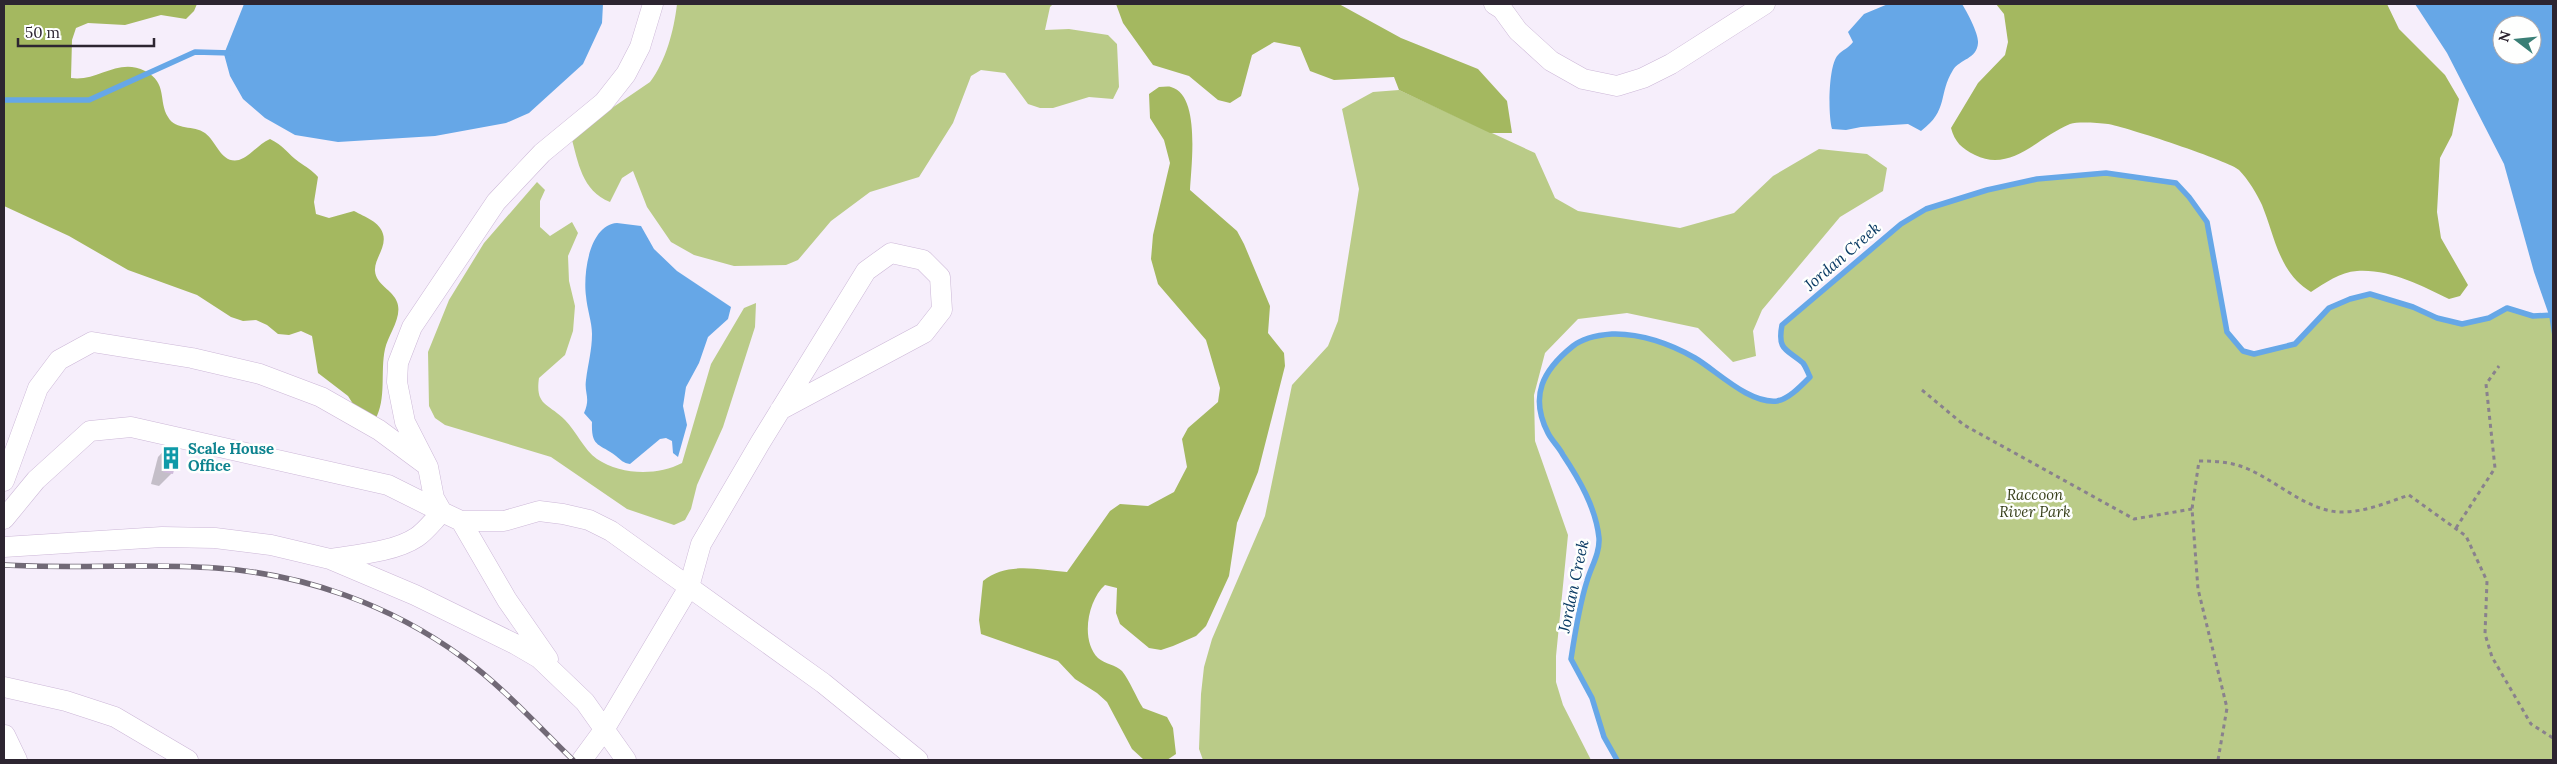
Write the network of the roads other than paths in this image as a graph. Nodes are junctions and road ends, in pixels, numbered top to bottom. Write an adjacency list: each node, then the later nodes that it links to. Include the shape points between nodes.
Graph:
1 (652, 4): 5 (lane, via 640,47 626,74 604,102 542,153 496,202 412,327 398,363 397,382 405,422)
2 (1494, 4): 3 (lane, via 1551,61 1583,80 1617,86 1671,64)
3 (1765, 4)
4 (780, 410): 4 (lane, via 866,272 891,253 924,260 940,277 942,310 924,333); 12 (lane, via 701,544)
5 (428, 467): 6 (lane, via 379,430 321,397 250,372 192,358 92,342 59,360 38,388); 7 (lane, via 434,498)
6 (4, 480)
7 (442, 512): 8 (lane, via 388,485 131,427 90,432 36,480); 9 (lane); 11 (lane, via 417,537 402,544)
8 (4, 519)
9 (461, 521): 12 (lane, via 504,521 539,511 589,520 611,531); 13 (lane, via 507,600)
10 (4, 547): 11 (lane, via 162,537 216,538 271,545)
11 (330, 559): 13 (lane, via 415,595 515,644 539,658)
12 (688, 587): 15 (lane); 21 (lane, via 823,682)
13 (559, 676): 15 (lane, via 584,702)
14 (4, 687): 18 (lane, via 66,701 115,717)
15 (604, 730): 19 (lane); 20 (lane)
16 (5, 735): 17 (lane)
17 (17, 760)
18 (188, 760)
19 (582, 760)
20 (626, 760)
21 (918, 760)

